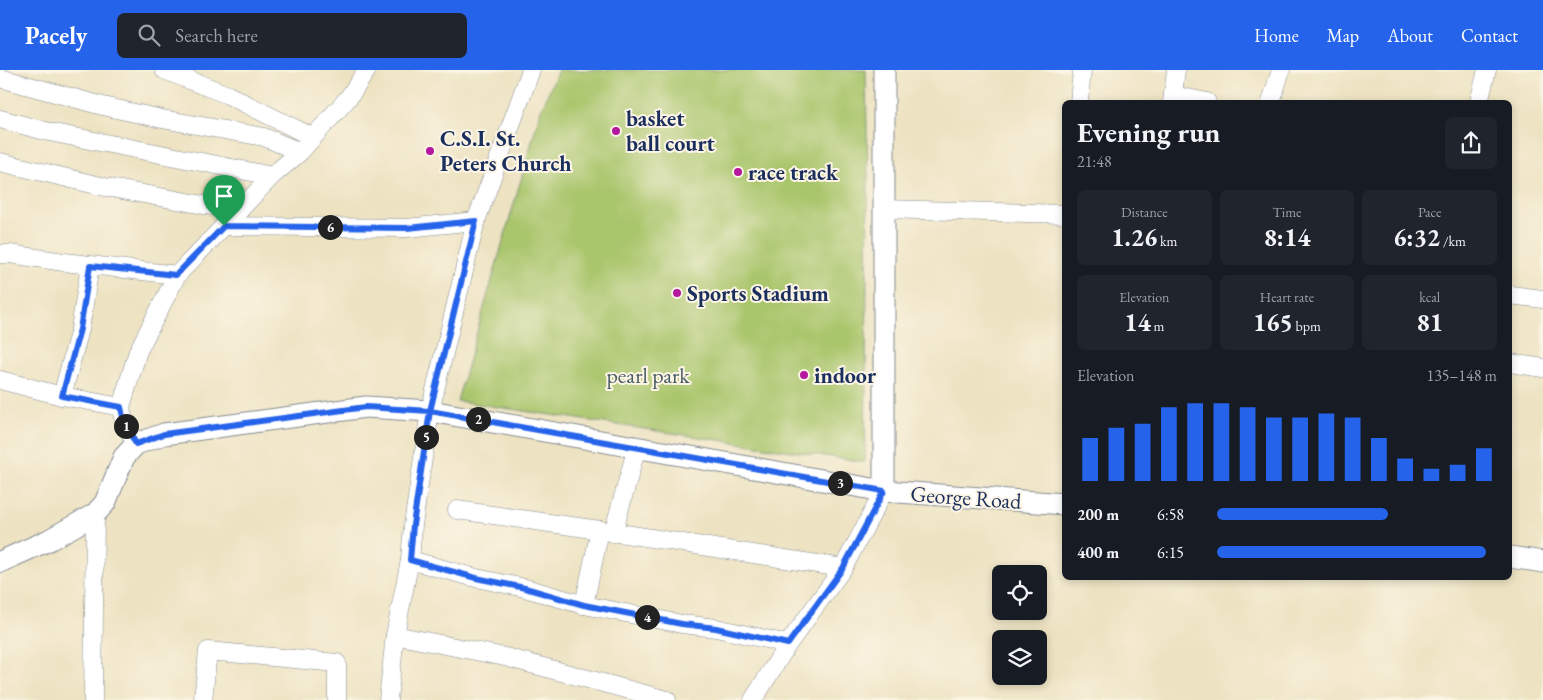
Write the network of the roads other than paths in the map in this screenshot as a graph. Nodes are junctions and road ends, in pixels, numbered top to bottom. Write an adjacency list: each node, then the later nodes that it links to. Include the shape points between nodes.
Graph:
1 (164, 70): 15 (street, via 228,95)
2 (367, 70): 15 (street)
3 (530, 70): 22 (street)
4 (884, 70): 20 (main road)
5 (1082, 70): 11 (street)
6 (1176, 70): 10 (street)
7 (1281, 70): 12 (street)
8 (1487, 70): 13 (street)
9 (0, 78): 16 (street, via 103,106 264,137)
10 (1172, 99)
11 (1079, 100)
12 (1272, 100)
13 (1480, 100)
14 (0, 120): 18 (street)
15 (312, 137): 16 (street)
16 (300, 152): 18 (street)
17 (0, 162): 19 (street, via 106,187)
18 (272, 176): 19 (street)
19 (241, 209): 23 (street)
20 (883, 209): 21 (street); 37 (main road)
21 (1062, 214)
22 (476, 221): 23 (street, via 407,228); 34 (street)
23 (224, 226): 26 (street)
24 (0, 254): 25 (street)
25 (90, 266): 26 (street); 32 (street, via 80,329)
26 (176, 275): 33 (street, via 138,351)
27 (1512, 295): 28 (street)
28 (1543, 299)
29 (1512, 364): 30 (street)
30 (1543, 368)
31 (0, 380): 32 (street)
32 (62, 396): 33 (street)
33 (121, 407): 35 (street, via 124,422)
34 (430, 411): 35 (main road, George Road, via 366,407 164,434); 36 (main road, George Road); 43 (street)
35 (136, 444): 40 (main road, via 124,458 105,503)
36 (637, 447): 37 (main road, George Road); 41 (street)
37 (884, 491): 38 (main road, George Road); 46 (street)
38 (1062, 504)
39 (457, 510): 41 (street)
40 (94, 514): 44 (main road, via 49,540); 50 (street)
41 (606, 532): 46 (street); 47 (street)
42 (1512, 557): 45 (main road)
43 (410, 560): 47 (street); 48 (street)
44 (0, 562)
45 (1543, 562)
46 (843, 568): 49 (street)
47 (584, 605): 49 (street)
48 (395, 635): 53 (street); 54 (street, via 505,658)
49 (788, 644): 55 (street)
50 (93, 700)
51 (203, 700): 52 (street, via 208,651 337,662)
52 (337, 700)
53 (388, 700)
54 (667, 700)
55 (753, 700)

